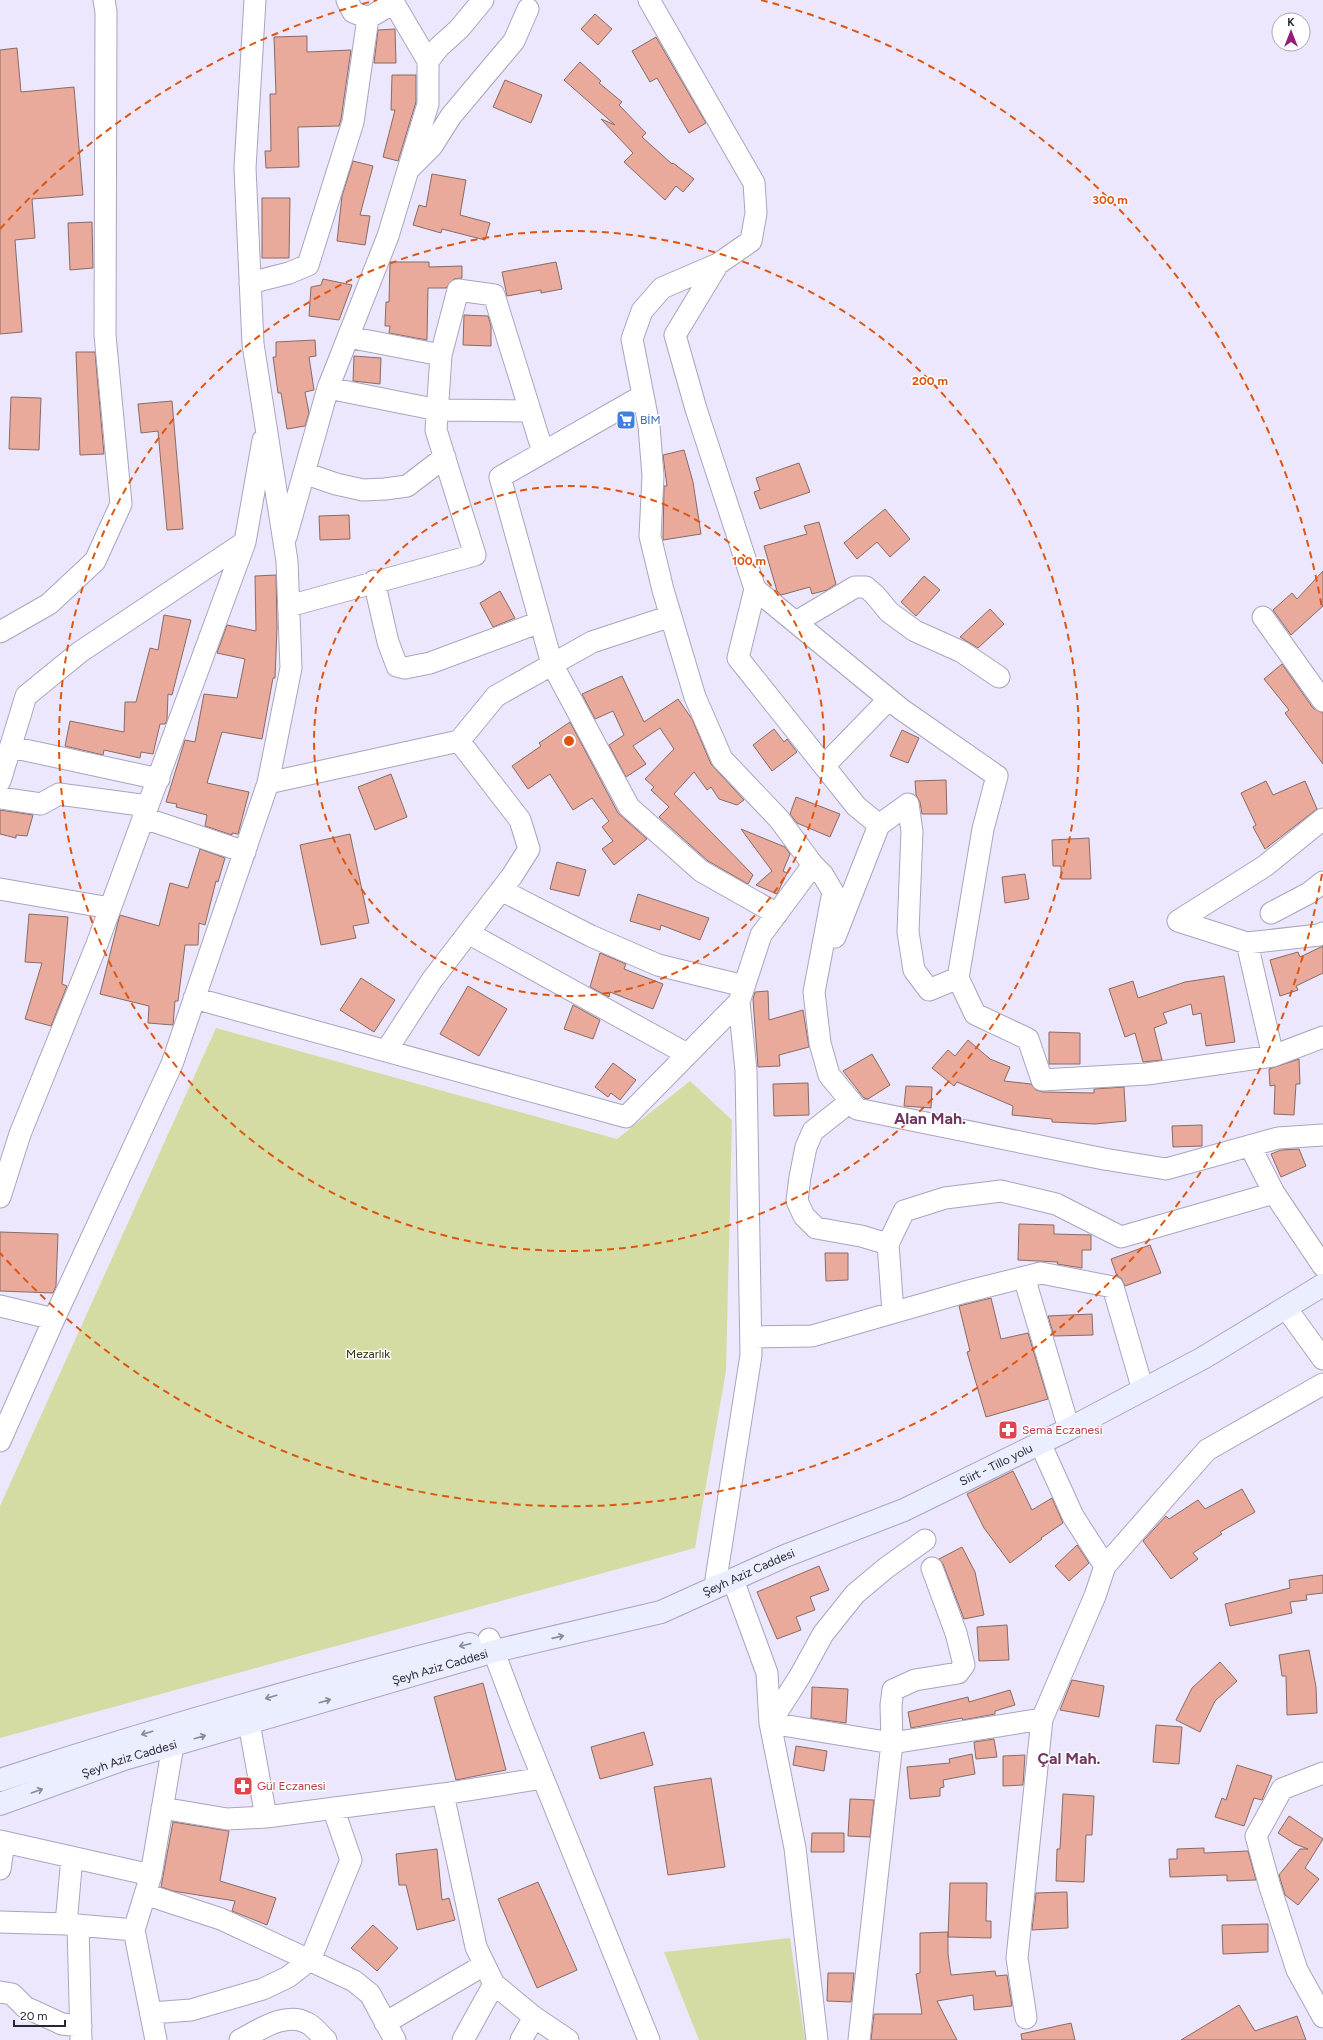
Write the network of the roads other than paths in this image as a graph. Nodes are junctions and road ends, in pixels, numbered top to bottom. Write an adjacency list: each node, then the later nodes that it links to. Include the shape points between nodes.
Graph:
1 (104, 0): 32 (street, via 105,335 121,504 95,562 49,604)
2 (254, 0): 12 (street, via 245,168)
3 (347, 0): 8 (street, via 353,12)
4 (483, 0): 9 (street)
5 (649, 0): 11 (street, via 754,183 756,213 751,242)
6 (393, 1): 8 (street); 9 (street)
7 (528, 9): 10 (street, via 514,41 451,116 432,146)
8 (368, 18): 12 (street, via 353,122 308,265 289,273)
9 (428, 61): 10 (street, via 428,104)
10 (408, 170): 13 (street, via 388,236)
11 (718, 264): 16 (street, via 662,288 642,311 632,339); 26 (street, via 675,335 696,409)
12 (250, 282): 19 (street, via 253,344)
13 (348, 338): 14 (street); 15 (street)
14 (441, 355): 17 (street); 18 (street, via 458,290 494,295)
15 (328, 388): 17 (street); 22 (street)
16 (642, 396): 20 (street); 28 (street, via 649,426 653,476 650,536)
17 (438, 410): 18 (street); 21 (street, via 436,430)
18 (530, 411): 20 (street)
19 (266, 423): 23 (street); 24 (street)
20 (543, 452): 30 (street, via 500,476)
21 (445, 457): 22 (street, via 407,486 385,489 363,490); 25 (street, via 475,555)
22 (304, 473): 24 (street)
23 (245, 542): 38 (street, via 80,652 26,696); 40 (street)
24 (284, 543): 27 (street)
25 (374, 581): 27 (street); 30 (street, via 388,642 398,666 405,668 430,663)
26 (755, 589): 31 (street); 39 (street, via 738,658)
27 (289, 606): 42 (street, via 291,668)
28 (671, 616): 33 (street, via 592,642); 48 (street, via 695,697 722,759 778,820)
29 (1263, 617): 36 (street)
30 (540, 622): 33 (street)
31 (796, 622): 34 (street, via 855,587 866,587 889,612 915,631 962,652); 35 (street)
32 (0, 632)
33 (552, 664): 37 (street, via 496,696); 54 (street, via 629,807 701,871)
34 (999, 677)
35 (889, 698): 39 (street); 58 (street, via 997,776 983,828)
36 (1323, 702)
37 (459, 741): 42 (street); 51 (street, via 520,820 529,849)
38 (10, 747): 40 (street); 41 (street)
39 (824, 766): 46 (street, via 856,806)
40 (159, 779): 44 (street)
41 (0, 781)
42 (268, 783): 47 (street)
43 (0, 798): 44 (street, via 41,804 59,794)
44 (146, 812): 47 (street); 52 (street)
45 (1323, 820): 57 (street, via 1265,866 1178,921)
46 (879, 825): 58 (street, via 908,804 912,831 908,932 914,970 929,990); 59 (street)
47 (245, 852): 61 (street)
48 (813, 865): 54 (street); 59 (street, via 823,875 833,892)
49 (1323, 882): 53 (street, via 1309,893)
50 (0, 889): 52 (street)
51 (501, 890): 55 (street); 60 (street, via 591,936 658,965)
52 (110, 908): 70 (street, via 20,1134)
53 (1271, 913)
54 (776, 914): 60 (street, via 761,935)
55 (468, 933): 63 (street, via 432,980); 64 (street)
56 (1323, 933): 57 (street)
57 (1247, 944): 65 (street)
58 (958, 978): 65 (street, via 975,1014 1028,1040 1042,1080 1147,1074)
59 (814, 992): 66 (street, via 820,1043 830,1076)
60 (742, 994): 64 (street); 79 (street)
61 (194, 998): 63 (street); 78 (street, via 172,1064)
62 (1323, 1037): 65 (street)
63 (386, 1051): 64 (street, via 626,1117)
64 (688, 1054)
65 (1273, 1056)
66 (850, 1101): 68 (street, via 857,1109 1104,1159 1166,1169); 71 (street, via 813,1131 806,1147 797,1201 804,1216 816,1228)
67 (1323, 1135): 68 (street, via 1278,1138)
68 (1250, 1146): 69 (street)
69 (1274, 1193): 71 (street, via 1122,1237 1056,1204 1001,1191 959,1196 904,1211); 72 (street)
70 (0, 1197)
71 (888, 1244): 77 (street)
72 (1323, 1266)
73 (1024, 1277): 77 (street); 82 (street, via 1041,1273 1113,1287); 83 (street)
74 (1323, 1285): 76 (main road, Siirt - Tillo yolu)
75 (0, 1306): 78 (street)
76 (1286, 1308): 80 (street); 82 (main road, Siirt - Tillo yolu)
77 (893, 1312): 79 (street, via 812,1336)
78 (54, 1319): 84 (street)
79 (751, 1337): 90 (street)
80 (1322, 1355)
81 (1323, 1384): 88 (street, via 1207,1450)
82 (1144, 1390): 83 (main road, Siirt - Tillo yolu)
83 (1069, 1429): 85 (main road, Siirt - Tillo yolu)
84 (0, 1442)
85 (1040, 1443): 87 (main road, Siirt - Tillo yolu, via 904,1510); 88 (street, via 1074,1516)
86 (925, 1540): 94 (street, via 856,1594 822,1634 800,1676)
87 (785, 1556): 90 (main road, Şeyh Aziz Caddesi)
88 (1105, 1566): 92 (street, via 1095,1596)
89 (932, 1568): 95 (street, via 956,1633 964,1665 958,1673 915,1680 893,1690)
90 (725, 1580): 91 (main road, Şeyh Aziz Caddesi, via 662,1612); 94 (street, via 767,1673)
91 (492, 1645): 93 (main road, Şeyh Aziz Caddesi, one-way to 91); 98 (street); 99 (main road, Şeyh Aziz Caddesi, one-way to 99, via 373,1668 124,1740)
92 (1042, 1719): 95 (street); 119 (street, via 1017,1958)
93 (249, 1723): 96 (main road, Şeyh Aziz Caddesi, one-way to 93); 104 (street)
94 (770, 1723): 95 (street); 129 (street, via 795,1848)
95 (892, 1743): 130 (street)
96 (173, 1745): 101 (main road, Şeyh Aziz Caddesi, one-way to 96, via 124,1759); 102 (street)
97 (1323, 1773): 118 (street, via 1282,1789 1256,1836 1297,1970)
98 (543, 1778): 100 (street); 128 (street)
99 (0, 1780)
100 (443, 1794): 103 (street); 113 (street, via 476,1947)
101 (0, 1804)
102 (162, 1808): 104 (street, via 227,1819); 108 (street)
103 (333, 1808): 104 (street); 112 (street, via 351,1860)
104 (266, 1817)
105 (2, 1842): 106 (street); 107 (street)
106 (72, 1857): 108 (street); 110 (street)
107 (0, 1869)
108 (148, 1885): 111 (street); 112 (street)
109 (0, 1922): 110 (street)
110 (72, 1924): 111 (street); 121 (street)
111 (134, 1930): 116 (street)
112 (310, 1960): 116 (street, via 288,1977 263,1989 191,2010); 120 (street, via 354,1981 370,1994)
113 (484, 1965): 114 (street); 120 (street)
114 (494, 1984): 117 (street); 125 (street)
115 (0, 1992): 121 (street, via 12,1994 25,2007)
116 (151, 2013): 122 (street)
117 (534, 2017): 126 (street); 127 (street)
118 (1323, 2017)
119 (1026, 2018)
120 (390, 2032)
121 (81, 2033)
122 (156, 2040)
123 (240, 2040): 124 (street, via 267,2026 293,2018 308,2023)
124 (326, 2040)
125 (463, 2040)
126 (521, 2040)
127 (568, 2040)
128 (649, 2040)
129 (817, 2040)
130 (859, 2040)

